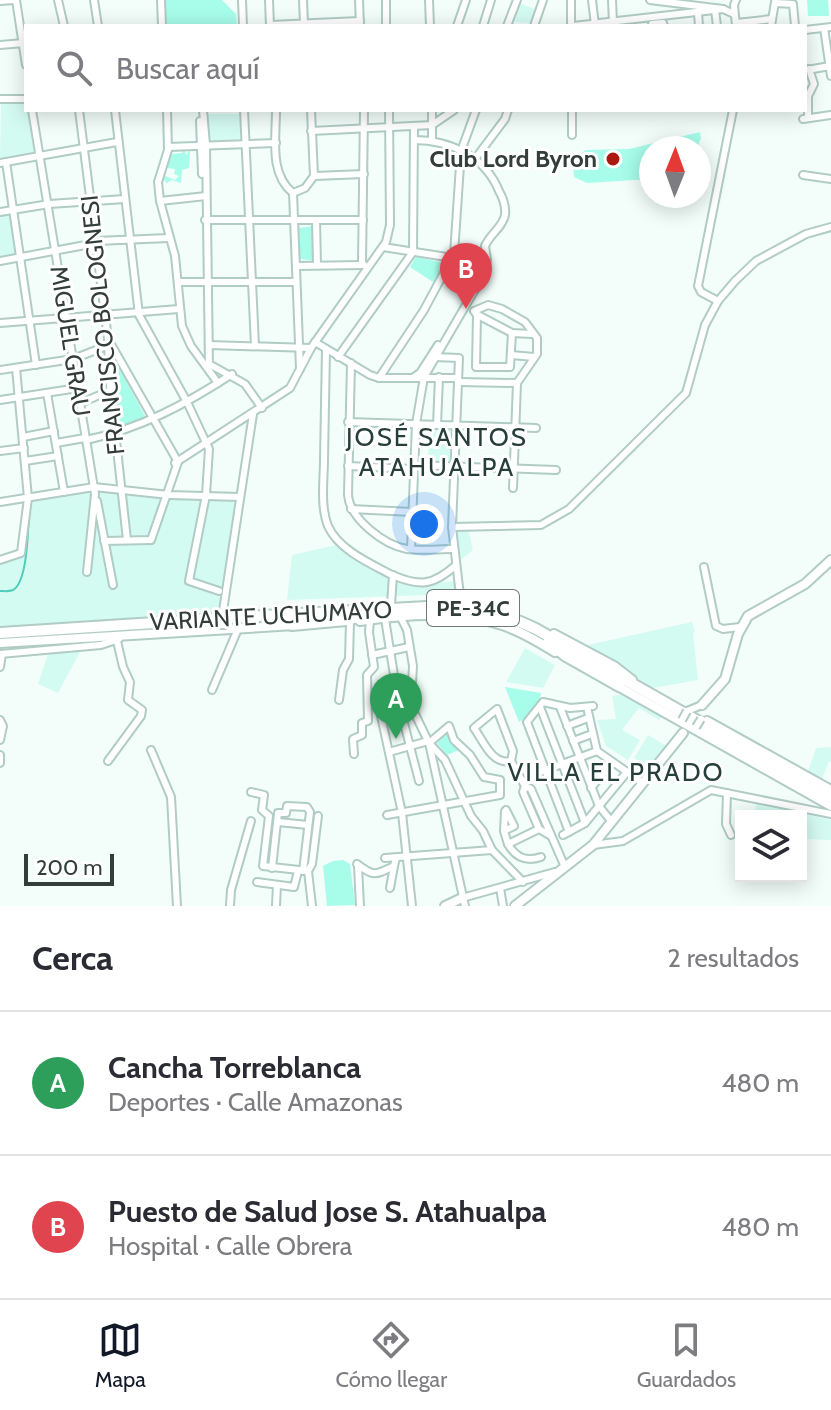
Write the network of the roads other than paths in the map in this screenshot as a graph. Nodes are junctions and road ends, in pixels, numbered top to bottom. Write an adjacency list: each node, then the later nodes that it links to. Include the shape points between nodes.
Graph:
1 (15, 0): 22 (street); 52 (street)
2 (58, 0): 30 (street)
3 (94, 0): 31 (street)
4 (161, 0): 32 (street)
5 (242, 0): 33 (street)
6 (269, 0): 34 (street)
7 (303, 0): 35 (street)
8 (359, 0): 27 (street)
9 (386, 0): 37 (street)
10 (429, 0): 38 (street)
11 (466, 0): 39 (street)
12 (491, 0): 40 (street)
13 (517, 0): 41 (street)
14 (543, 0): 42 (street)
15 (571, 0): 43 (street)
16 (592, 0): 44 (street)
17 (612, 0): 45 (street)
18 (650, 0): 19 (street)
19 (658, 0): 24 (street)
20 (696, 0): 24 (street)
21 (736, 0): 26 (street)
22 (0, 1)
23 (775, 2): 29 (street); 49 (street, via 793,4)
24 (700, 10): 25 (street); 28 (street); 46 (street)
25 (719, 10): 26 (street); 47 (street)
26 (734, 14): 48 (street)
27 (360, 23): 36 (street)
28 (634, 23): 45 (street)
29 (771, 23): 48 (street)
30 (64, 24)
31 (98, 24)
32 (162, 24)
33 (243, 24)
34 (270, 24)
35 (304, 24)
36 (332, 24)
37 (386, 24)
38 (430, 24)
39 (458, 24)
40 (484, 24)
41 (508, 24)
42 (535, 24)
43 (572, 24)
44 (597, 24)
45 (616, 24)
46 (699, 24)
47 (717, 24)
48 (736, 24)
49 (795, 24)
50 (827, 27): 51 (street); 54 (street)
51 (807, 30)
52 (24, 39)
53 (24, 43): 55 (street)
54 (828, 44): 56 (street)
55 (0, 45)
56 (830, 67): 57 (street); 58 (street)
57 (808, 70): 61 (street, via 814,84)
58 (831, 76)
59 (0, 99): 60 (street)
60 (24, 99)
61 (807, 107)
62 (32, 112): 95 (street, MIGUEL GRAU)
63 (79, 112): 93 (street, FRANCISCO BOLOGNESI)
64 (115, 112): 88 (street)
65 (167, 112): 92 (street)
66 (201, 112): 91 (street)
67 (244, 112): 90 (street)
68 (276, 112): 89 (street)
69 (311, 112): 84 (street)
70 (364, 112): 82 (street)
71 (389, 112): 83 (street)
72 (432, 112): 80 (street)
73 (451, 112): 80 (street)
74 (475, 112): 94 (street)
75 (507, 112): 96 (street)
76 (572, 112): 85 (street)
77 (733, 112): 132 (street, via 698,286)
78 (807, 112): 79 (street, via 806,118)
79 (831, 115)
80 (432, 125): 81 (street); 87 (street)
81 (414, 127): 83 (street); 86 (street)
82 (363, 129): 83 (street); 84 (street); 98 (street)
83 (389, 129): 119 (street, via 390,225)
84 (311, 131): 100 (street)
85 (572, 135)
86 (414, 140): 87 (street); 121 (street)
87 (432, 140): 94 (street)
88 (117, 142): 93 (street); 104 (street)
89 (276, 143): 90 (street); 102 (street, via 277,175)
90 (246, 144): 91 (street); 111 (street)
91 (203, 145): 92 (street); 103 (street)
92 (168, 147): 106 (street, via 158,182)
93 (84, 148): 95 (street); 105 (street, FRANCISCO BOLOGNESI)
94 (461, 151): 96 (street); 123 (street)
95 (41, 155): 97 (street); 107 (street, MIGUEL GRAU)
96 (475, 159): 133 (street, via 496,182 504,217 487,241 487,268)
97 (3, 163): 108 (street)
98 (364, 174): 100 (street); 113 (street)
99 (803, 175): 101 (street)
100 (314, 176): 102 (street)
101 (831, 179)
102 (293, 193): 114 (street)
103 (205, 196): 106 (street); 110 (street)
104 (125, 199): 105 (street); 117 (street)
105 (90, 201): 107 (street); 118 (street, FRANCISCO BOLOGNESI)
106 (160, 201): 116 (street)
107 (49, 204): 108 (street); 120 (street, MIGUEL GRAU)
108 (12, 210): 109 (street); 122 (street)
109 (0, 212)
110 (205, 220): 111 (street); 128 (street)
111 (249, 220): 114 (street); 130 (street)
112 (316, 220): 113 (street); 114 (street); 125 (street)
113 (363, 220): 126 (street)
114 (294, 221): 127 (street)
115 (831, 227): 132 (street, via 756,261)
116 (169, 238): 117 (street); 129 (street)
117 (129, 240): 118 (street); 135 (street)
118 (96, 241): 120 (street); 136 (street, FRANCISCO BOLOGNESI)
119 (383, 247): 121 (street); 126 (street)
120 (56, 250): 122 (street); 139 (street, MIGUEL GRAU)
121 (413, 252): 123 (street); 151 (street)
122 (20, 257): 124 (street); 140 (street)
123 (453, 258): 165 (street)
124 (0, 261)
125 (317, 265): 126 (street); 127 (street)
126 (365, 265): 146 (street)
127 (296, 266): 131 (street)
128 (208, 281): 129 (street); 130 (street); 145 (street)
129 (178, 282): 134 (street)
130 (252, 282): 131 (street); 147 (street)
131 (296, 282): 148 (street)
132 (718, 301): 214 (street, via 686,393 569,509 541,525)
133 (464, 306): 137 (street); 138 (street)
134 (179, 309): 135 (street); 157 (street, via 186,336)
135 (138, 312): 136 (street); 176 (street)
136 (105, 313): 139 (street); 144 (street, FRANCISCO BOLOGNESI)
137 (476, 313): 142 (street); 143 (street, via 488,305 502,309 525,322); 150 (street, via 476,367 510,367)
138 (459, 315): 152 (street); 162 (street, via 420,373)
139 (67, 316): 140 (street); 154 (street, MIGUEL GRAU)
140 (29, 320): 141 (street); 156 (street)
141 (0, 323)
142 (512, 333): 143 (street); 150 (street)
143 (532, 334): 153 (street, via 538,346)
144 (109, 343): 154 (street); 170 (street, FRANCISCO BOLOGNESI); 180 (street)
145 (209, 345): 147 (street); 157 (street)
146 (313, 345): 148 (street); 149 (street); 160 (street)
147 (255, 346): 148 (street)
148 (299, 347): 160 (street)
149 (326, 349): 151 (street); 224 (street, via 328,525 350,550)
150 (511, 355): 153 (street)
151 (338, 357): 155 (street)
152 (435, 357): 163 (street); 166 (street, via 459,358)
153 (534, 357): 168 (street)
154 (73, 359): 156 (street); 169 (street, MIGUEL GRAU)
155 (351, 363): 165 (street); 181 (street)
156 (36, 365): 158 (street)
157 (208, 365): 161 (street); 167 (street)
158 (16, 368): 159 (street); 172 (street)
159 (0, 370)
160 (300, 370): 175 (street, via 290,388)
161 (232, 374): 167 (street); 173 (street)
162 (407, 377): 163 (street); 165 (street)
163 (424, 377): 164 (street); 182 (street)
164 (439, 377): 166 (street); 183 (street)
165 (379, 378)
166 (458, 380): 168 (street); 184 (street)
167 (218, 383): 176 (street)
168 (517, 383): 185 (street)
169 (78, 388): 171 (street); 177 (street, MIGUEL GRAU)
170 (111, 390): 177 (street); 188 (street, FRANCISCO BOLOGNESI)
171 (47, 393): 172 (street); 187 (street)
172 (20, 397): 174 (street); 189 (street)
173 (256, 399): 175 (street); 178 (street)
174 (0, 400)
175 (273, 401): 178 (street)
176 (187, 402): 180 (street); 192 (street)
177 (81, 403): 190 (street, MIGUEL GRAU)
178 (262, 408): 179 (street)
179 (253, 414): 192 (street); 209 (street)
180 (152, 418): 188 (street); 197 (street)
181 (348, 422): 182 (street); 198 (street)
182 (416, 424): 183 (street); 200 (street)
183 (437, 425): 184 (street)
184 (458, 425): 185 (street); 199 (street)
185 (515, 426): 186 (street); 201 (street)
186 (536, 428)
187 (54, 431): 189 (street); 191 (street)
188 (115, 434): 190 (street); 205 (street, FRANCISCO BOLOGNESI)
189 (23, 437): 193 (street)
190 (86, 439): 191 (street); 204 (street, MIGUEL GRAU)
191 (56, 443): 195 (street)
192 (208, 443): 197 (street); 208 (street)
193 (24, 448): 194 (street); 196 (street)
194 (0, 451)
195 (58, 456): 196 (street); 206 (street)
196 (25, 461): 210 (street)
197 (177, 464): 207 (street)
198 (348, 466): 200 (street); 212 (street)
199 (456, 466): 200 (street); 201 (street); 214 (street)
200 (414, 467): 213 (street)
201 (513, 469): 202 (street); 203 (street)
202 (556, 470)
203 (513, 488)
204 (94, 490): 205 (street); 206 (street); 216 (street); 223 (street, MIGUEL GRAU)
205 (121, 490): 207 (street); 215 (street, FRANCISCO BOLOGNESI)
206 (64, 492): 210 (street)
207 (169, 495): 208 (street); 215 (street, via 151,540)
208 (206, 495): 209 (street); 226 (street, via 189,581)
209 (240, 497): 233 (street)
210 (28, 498): 211 (street); 219 (street, via 20,555)
211 (0, 502)
212 (351, 509): 213 (street); 217 (street, via 381,537)
213 (412, 512): 217 (street)
214 (452, 527): 218 (street)
215 (127, 540): 216 (street)
216 (104, 541): 225 (street)
217 (411, 549): 218 (street)
218 (453, 549): 221 (street)
219 (0, 560)
220 (831, 560): 236 (main road, via 805,584 752,613)
221 (456, 565): 224 (street, via 442,578 424,583); 227 (street)
222 (704, 567): 236 (street, via 716,626)
223 (87, 572)
224 (393, 575): 228 (street)
225 (113, 585)
226 (219, 591)
227 (459, 602): 228 (main road, VARIANTE UCHUMAYO); 229 (street, bridge); 247 (main road, VARIANTE UCHUMAYO, via 522,618)
228 (391, 605): 233 (main road, VARIANTE UCHUMAYO)
229 (458, 615): 231 (main road); 248 (main road, via 512,629)
230 (368, 618): 232 (main road); 233 (highway, VARIANTE UCHUMAYO / PE-34C); 234 (main road); 235 (highway); 240 (highway, VARIANTE UCHUMAYO / PE-34C, via 475,613 512,623); 245 (street)
231 (401, 618): 232 (main road); 242 (street)
232 (385, 619): 243 (street)
233 (221, 621): 237 (main road); 238 (highway, VARIANTE UCHUMAYO / PE-34C); 239 (main road); 241 (highway, VARIANTE UCHUMAYO / PE-34C, via 467,607 513,619)
234 (350, 622): 235 (main road); 251 (street, via 349,659)
235 (292, 625): 237 (main road)
236 (740, 627): 255 (main road, via 725,679)
237 (238, 629): 249 (street)
238 (0, 636): 239 (main road)
239 (120, 638): 244 (street, via 101,645); 277 (street, via 130,682 128,700 142,710)
240 (548, 642): 248 (highway); 291 (highway, VARIANTE UCHUMAYO / PE-34C)
241 (562, 644): 247 (highway); 291 (highway, VARIANTE UCHUMAYO / PE-34C)
242 (409, 647): 243 (street); 250 (street)
243 (391, 651): 245 (street); 252 (street)
244 (1, 654): 246 (street)
245 (372, 655): 254 (street)
246 (0, 667)
247 (631, 679): 258 (main road, VARIANTE UCHUMAYO)
248 (619, 686): 262 (main road)
249 (212, 690)
250 (411, 699): 252 (street); 269 (street)
251 (339, 700)
252 (398, 700): 253 (street); 270 (street)
253 (378, 702): 254 (street); 273 (street)
254 (369, 703): 274 (street, via 363,734 353,739)
255 (702, 705): 258 (street); 260 (street)
256 (540, 707): 257 (street, via 543,702); 281 (street); 282 (street, via 527,722)
257 (560, 707): 259 (street, via 590,706); 263 (street)
258 (687, 710): 260 (main road, VARIANTE UCHUMAYO); 262 (street, bridge)
259 (588, 718): 263 (street); 266 (street)
260 (701, 718): 264 (street, bridge); 288 (main road, VARIANTE UCHUMAYO)
261 (0, 720): 267 (street)
262 (682, 721): 264 (main road); 265 (street)
263 (567, 726): 268 (street)
264 (694, 728): 265 (street); 291 (main road)
265 (683, 733): 285 (main road)
266 (592, 734): 268 (street); 272 (street)
267 (0, 740)
268 (573, 741): 276 (street)
269 (428, 742): 270 (street); 292 (street, via 445,760); 292 (street, via 449,726 456,744 484,777 500,780 500,795); 293 (street)
270 (410, 745): 273 (street); 284 (street)
271 (151, 750): 328 (street, via 171,797)
272 (597, 751): 276 (street); 279 (street)
273 (389, 752): 296 (street)
274 (354, 754)
275 (0, 755): 280 (street)
276 (579, 757): 281 (street); 287 (street)
277 (108, 761)
278 (511, 761): 278 (street, via 513,751 497,709 474,728 496,759); 286 (street)
279 (612, 762): 283 (street); 287 (street)
280 (0, 763)
281 (562, 764): 282 (street); 304 (street)
282 (541, 771): 304 (street, via 566,834)
283 (627, 772): 285 (street); 294 (street)
284 (419, 781)
285 (643, 783): 302 (main road)
286 (525, 786): 295 (street); 297 (street)
287 (591, 788): 294 (street)
288 (831, 790)
289 (251, 792): 319 (street, via 264,795 262,810 269,816 263,865)
290 (727, 793): 298 (street); 308 (street); 311 (street, via 709,791 623,841)
291 (831, 801)
292 (464, 802): 293 (street); 312 (street)
293 (444, 806): 296 (street); 313 (street)
294 (599, 806): 302 (street); 304 (street)
295 (540, 809): 297 (street); 309 (street)
296 (402, 813): 299 (street); 314 (street)
297 (532, 813): 306 (street)
298 (831, 814)
299 (387, 815)
300 (318, 816): 320 (street, via 312,864)
301 (251, 821): 329 (street)
302 (611, 821): 311 (main road)
303 (281, 822): 305 (street); 305 (street, via 278,813 286,813 287,806 307,807); 319 (street)
304 (585, 823)
305 (308, 825): 320 (street)
306 (539, 829): 309 (street); 310 (street)
307 (504, 831): 310 (street)
308 (731, 835)
309 (553, 837): 318 (street)
310 (509, 845): 312 (street); 315 (street, via 524,859)
311 (593, 845): 318 (main road)
312 (493, 851): 313 (street); 322 (street)
313 (453, 853): 314 (street); 327 (street)
314 (406, 857): 317 (street); 333 (street)
315 (541, 857)
316 (385, 858): 317 (street)
317 (395, 862): 325 (street); 332 (street, via 372,874 360,868)
318 (565, 867): 321 (main road)
319 (272, 868): 320 (street)
320 (303, 871): 324 (street, via 294,887); 331 (street)
321 (555, 872): 322 (street); 336 (main road)
322 (523, 882): 326 (street)
323 (259, 885): 324 (street)
324 (277, 885): 330 (street)
325 (390, 888)
326 (500, 888): 327 (street); 335 (street)
327 (464, 902): 334 (main road)
328 (177, 906)
329 (230, 906)
330 (276, 906)
331 (312, 906)
332 (360, 906)
333 (412, 906)
334 (445, 906)
335 (503, 906)
336 (515, 906)

